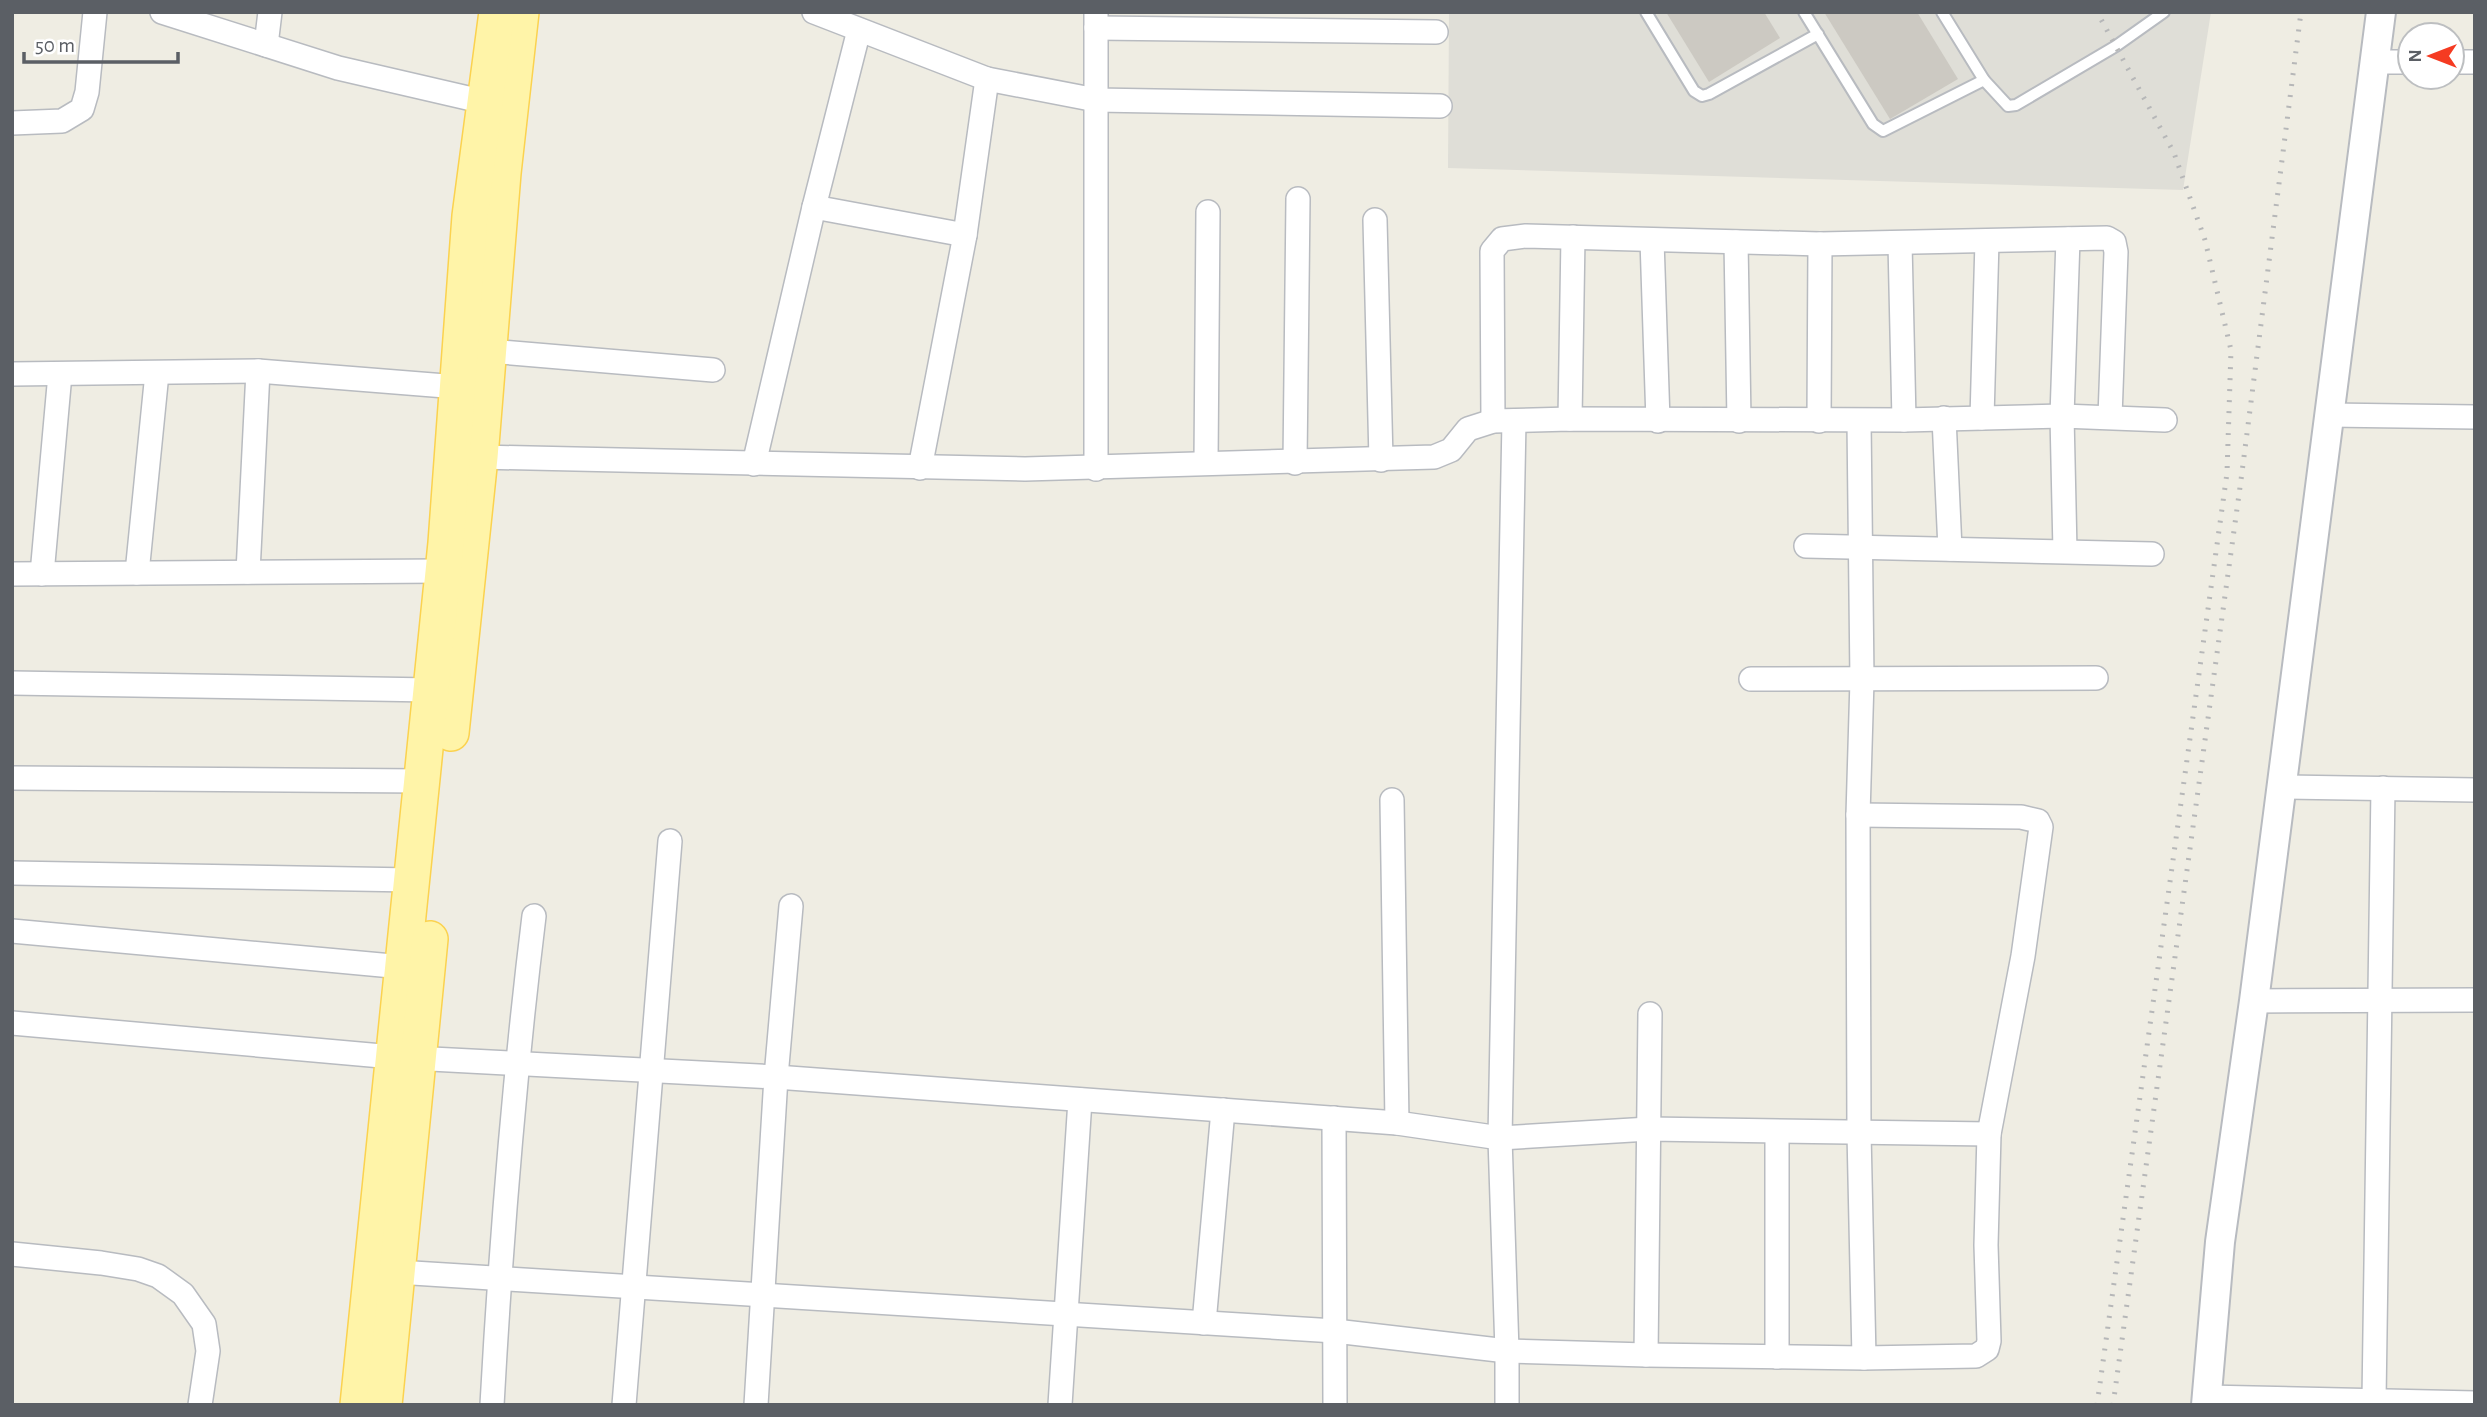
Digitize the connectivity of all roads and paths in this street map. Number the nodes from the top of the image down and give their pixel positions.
1 (95, 12) edge
2 (162, 12) edge
3 (270, 12) edge
4 (496, 12) edge
5 (521, 12) edge
6 (814, 12) edge
7 (1646, 12) edge
8 (1804, 12) edge
9 (1942, 12) edge
10 (2164, 12) edge
11 (2381, 12) edge
12 (187, 16) edge
13 (1096, 20) edge
14 (859, 30) junction
15 (1436, 32) dead end
16 (1818, 34) junction
17 (265, 45) junction
18 (2375, 62) junction
19 (2396, 62) edge
20 (987, 79) junction
21 (1984, 80) junction
22 (1096, 100) junction
23 (485, 102) junction
24 (1440, 106) dead end
25 (12, 123) edge
26 (1298, 199) dead end
27 (814, 207) junction
28 (1208, 212) dead end
29 (1375, 220) dead end
30 (965, 235) junction
31 (1573, 237) junction
32 (2068, 239) junction
33 (1652, 240) junction
34 (1987, 241) junction
35 (1736, 242) junction
36 (1900, 243) junction
37 (1820, 244) junction
38 (489, 351) junction
39 (713, 369) dead end
40 (258, 371) junction
41 (157, 373) junction
42 (12, 374) edge
43 (60, 374) junction
44 (458, 387) junction
45 (2329, 415) junction
46 (2062, 416) junction
47 (2109, 417) junction
48 (2475, 417) edge
49 (1944, 418) junction
50 (1982, 418) junction
51 (1570, 419) junction
52 (1904, 420) junction
53 (2165, 420) dead end
54 (1504, 421) junction
55 (1658, 421) junction
56 (1739, 421) junction
57 (1819, 421) junction
58 (1860, 421) junction
59 (480, 457) junction
60 (1381, 460) junction
61 (1206, 463) junction
62 (1295, 463) junction
63 (754, 464) junction
64 (920, 468) junction
65 (1096, 469) junction
66 (1806, 546) dead end
67 (1859, 547) junction
68 (1950, 549) junction
69 (2065, 551) junction
70 (2152, 554) dead end
71 (443, 570) junction
72 (248, 572) junction
73 (137, 573) junction
74 (12, 574) edge
75 (42, 574) junction
76 (2096, 678) dead end
77 (1751, 679) dead end
78 (1862, 680) junction
79 (12, 683) edge
80 (431, 690) junction
81 (12, 778) edge
82 (422, 781) junction
83 (2281, 788) junction
84 (2383, 788) junction
85 (2475, 790) edge
86 (1392, 800) dead end
87 (1858, 815) junction
88 (670, 841) dead end
89 (12, 873) edge
90 (412, 880) junction
91 (791, 906) dead end
92 (534, 916) dead end
93 (12, 931) edge
94 (403, 967) junction
95 (2380, 1000) junction
96 (2475, 1000) edge
97 (2254, 1001) junction
98 (1650, 1014) dead end
99 (12, 1023) edge
100 (406, 1058) junction
101 (516, 1062) junction
102 (651, 1069) junction
103 (776, 1077) junction
104 (1080, 1100) junction
105 (1223, 1111) junction
106 (1334, 1118) junction
107 (1397, 1123) junction
108 (1649, 1129) junction
109 (1777, 1132) junction
110 (1859, 1133) junction
111 (1989, 1134) junction
112 (1500, 1138) junction
113 (12, 1254) edge
114 (397, 1272) junction
115 (499, 1279) junction
116 (634, 1288) junction
117 (763, 1295) junction
118 (1066, 1315) junction
119 (1204, 1323) junction
120 (1335, 1331) junction
121 (1507, 1351) junction
122 (1646, 1355) junction
123 (1777, 1357) junction
124 (1864, 1358) junction
125 (2374, 1400) junction
126 (2206, 1401) edge
127 (2475, 1403) edge
128 (200, 1405) edge
129 (358, 1405) edge
130 (384, 1405) edge
131 (492, 1405) edge
132 (624, 1405) edge
133 (756, 1405) edge
134 (1060, 1405) edge
135 (1335, 1405) edge
136 (1507, 1405) edge

1 - 25 street
2 - 12 street
3 - 17 street
4 - 23 main road
5 - 38 main road
6 - 14 street
7 - 16 lane
8 - 16 lane
9 - 21 lane
10 - 21 lane
11 - 18 street
12 - 17 street
13 - 15 street
13 - 22 street
14 - 20 street
14 - 27 street
16 - 21 lane
17 - 23 street
18 - 19 street
18 - 45 street
20 - 22 street
20 - 30 street
22 - 24 street
22 - 65 street
23 - 44 main road
26 - 62 street
27 - 30 street
27 - 63 street
28 - 61 street
29 - 60 street
30 - 64 street
31 - 33 street
31 - 51 street
31 - 54 street
32 - 34 street
32 - 46 street
32 - 47 street
33 - 35 street
33 - 55 street
34 - 36 street
34 - 50 street
35 - 37 street
35 - 56 street
36 - 37 street
36 - 52 street
37 - 57 street
38 - 39 street
38 - 59 main road
40 - 41 street
40 - 44 street
40 - 72 street
41 - 43 street
41 - 73 street
42 - 43 street
43 - 75 street
44 - 71 main road
45 - 48 street
45 - 83 street
46 - 47 street
46 - 50 street
46 - 69 street
47 - 53 street
49 - 50 street
49 - 52 street
49 - 68 street
51 - 54 street
51 - 55 street
52 - 58 street
54 - 60 street
54 - 112 street
55 - 56 street
56 - 57 street
57 - 58 street
58 - 67 street
59 - 63 street
59 - 100 main road
60 - 62 street
61 - 62 street
61 - 65 street
63 - 64 street
64 - 65 street
66 - 67 street
67 - 68 street
67 - 78 street
68 - 69 street
69 - 70 street
71 - 72 street
71 - 80 main road
72 - 73 street
73 - 75 street
74 - 75 street
76 - 78 street
77 - 78 street
78 - 87 street
79 - 80 street
80 - 82 main road
81 - 82 street
82 - 90 main road
83 - 84 street
83 - 97 street
84 - 85 street
84 - 95 street
86 - 107 street
87 - 110 street
87 - 111 street
88 - 102 street
89 - 90 street
90 - 94 main road
91 - 103 street
92 - 101 street
93 - 94 street
94 - 100 main road
95 - 96 street
95 - 97 street
95 - 125 street
97 - 126 street
98 - 108 street
99 - 100 street
100 - 101 street
100 - 114 main road
100 - 129 main road
101 - 102 street
101 - 115 street
102 - 103 street
102 - 116 street
103 - 104 street
103 - 117 street
104 - 105 street
104 - 118 street
105 - 106 street
105 - 119 street
106 - 107 street
106 - 120 street
107 - 112 street
108 - 109 street
108 - 112 street
108 - 122 street
109 - 110 street
109 - 123 street
110 - 111 street
110 - 124 street
111 - 124 street
112 - 121 street
113 - 128 street
114 - 115 street
114 - 130 main road
115 - 116 street
115 - 131 street
116 - 117 street
116 - 132 street
117 - 118 street
117 - 133 street
118 - 119 street
118 - 134 street
119 - 120 street
120 - 121 street
120 - 135 street
121 - 122 street
121 - 136 street
122 - 123 street
123 - 124 street
125 - 126 street
125 - 127 street

